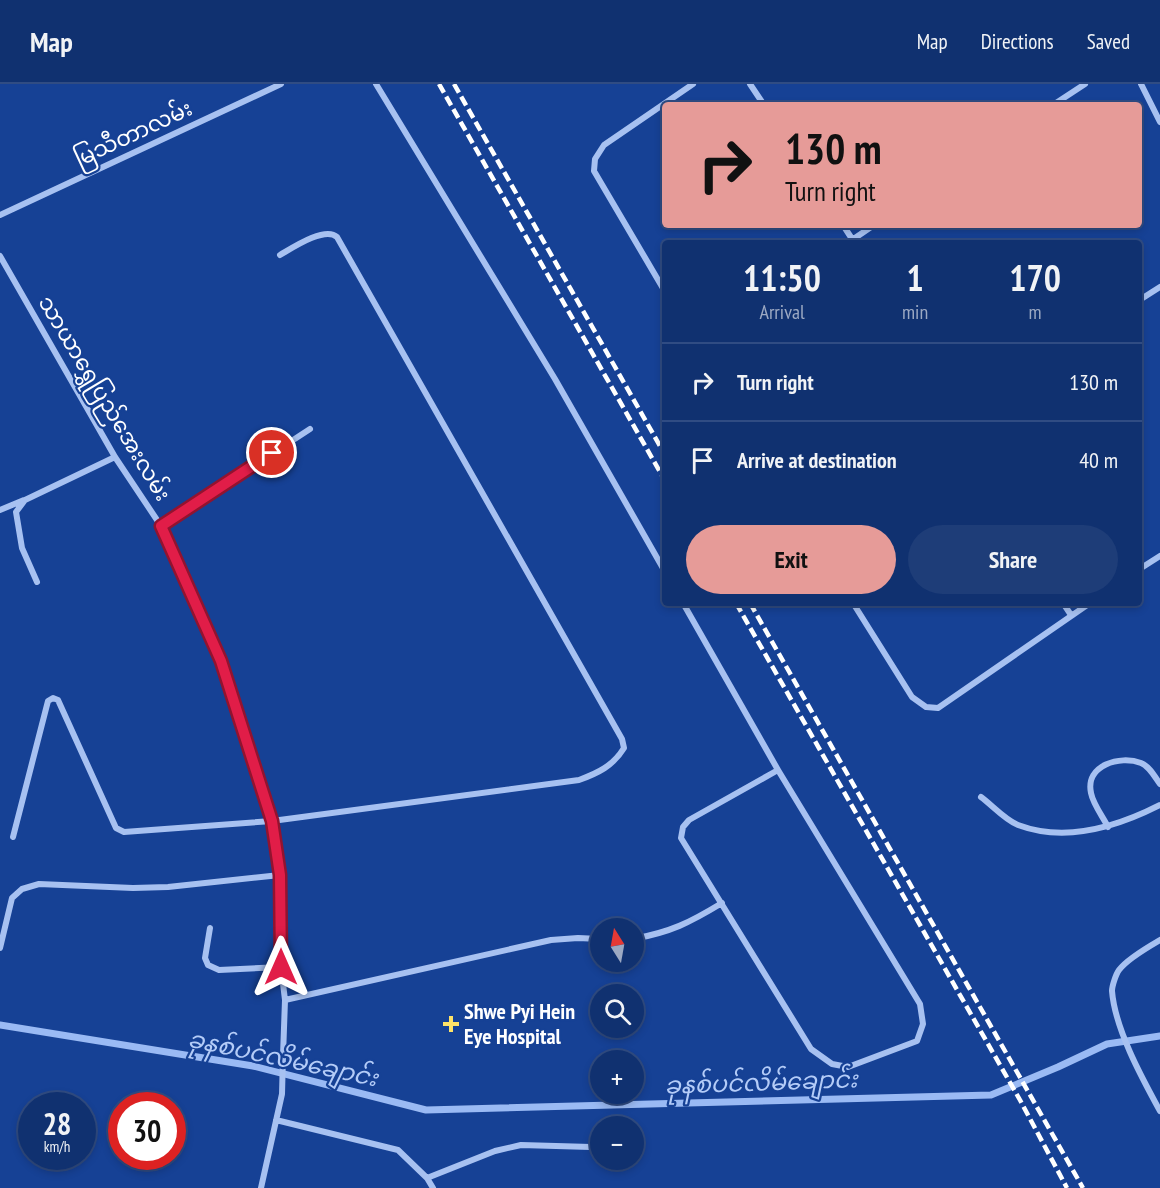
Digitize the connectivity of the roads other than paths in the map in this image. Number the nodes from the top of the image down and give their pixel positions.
1 (281, 84) edge
2 (376, 84) edge
3 (693, 84) edge
4 (750, 84) edge
5 (1085, 84) edge
6 (1141, 84) edge
7 (667, 102) edge
8 (762, 102) edge
9 (1058, 102) edge
10 (662, 105) edge
11 (1160, 122) edge
12 (0, 215) edge
13 (870, 228) edge
14 (854, 240) edge
15 (280, 255) dead end
16 (0, 256) edge
17 (662, 287) edge
18 (1160, 287) edge
19 (1142, 298) edge
20 (310, 429) dead end
21 (115, 457) junction
22 (25, 500) junction
23 (0, 510) edge
24 (161, 526) junction
25 (1160, 556) edge
26 (662, 566) edge
27 (1142, 567) edge
28 (37, 582) dead end
29 (685, 606) edge
30 (856, 606) edge
31 (1065, 606) edge
32 (1084, 606) edge
33 (1071, 615) junction
34 (778, 770) junction
35 (1160, 784) edge
36 (981, 797) dead end
37 (1160, 805) edge
38 (272, 821) junction
39 (1108, 827) junction
40 (14, 837) dead end
41 (280, 875) junction
42 (722, 903) junction
43 (210, 928) dead end
44 (644, 937) edge
45 (590, 939) edge
46 (1160, 940) edge
47 (0, 948) edge
48 (281, 967) junction
49 (285, 1000) junction
50 (1160, 1111) edge
51 (276, 1120) junction
52 (590, 1147) edge
53 (427, 1178) junction
54 (261, 1188) edge
55 (432, 1188) edge

1 - 12 street, မြသီတာလမ်း
2 - 26 street
3 - 7 street
4 - 8 street
5 - 9 street
6 - 11 street
10 - 17 street
13 - 14 street
15 - 38 street
16 - 21 street, သာယာရွှေပြည်အေးလမ်း
18 - 19 street
20 - 24 street
21 - 22 street
21 - 24 street, သာယာရွှေပြည်အေးလမ်း
22 - 23 street
22 - 28 street
24 - 38 street, သာယာရွှေပြည်အေးလမ်း
25 - 27 street
29 - 34 street
30 - 33 street
31 - 33 street
32 - 33 street
34 - 42 street
34 - 42 street
35 - 39 street
36 - 39 street
37 - 39 street
38 - 40 street
38 - 41 street, သာယာရွှေပြည်အေးလမ်း
41 - 47 street
41 - 48 street, သာယာရွှေပြည်အေးလမ်း
42 - 44 street
43 - 48 street
45 - 49 street
46 - 50 street
48 - 49 street, သာယာရွှေပြည်အေးလမ်း
49 - 51 street, သာယာရွှေပြည်အေးလမ်း
51 - 53 street
51 - 54 street, သာယာရွှေပြည်အေးလမ်း
52 - 53 street
53 - 55 street

